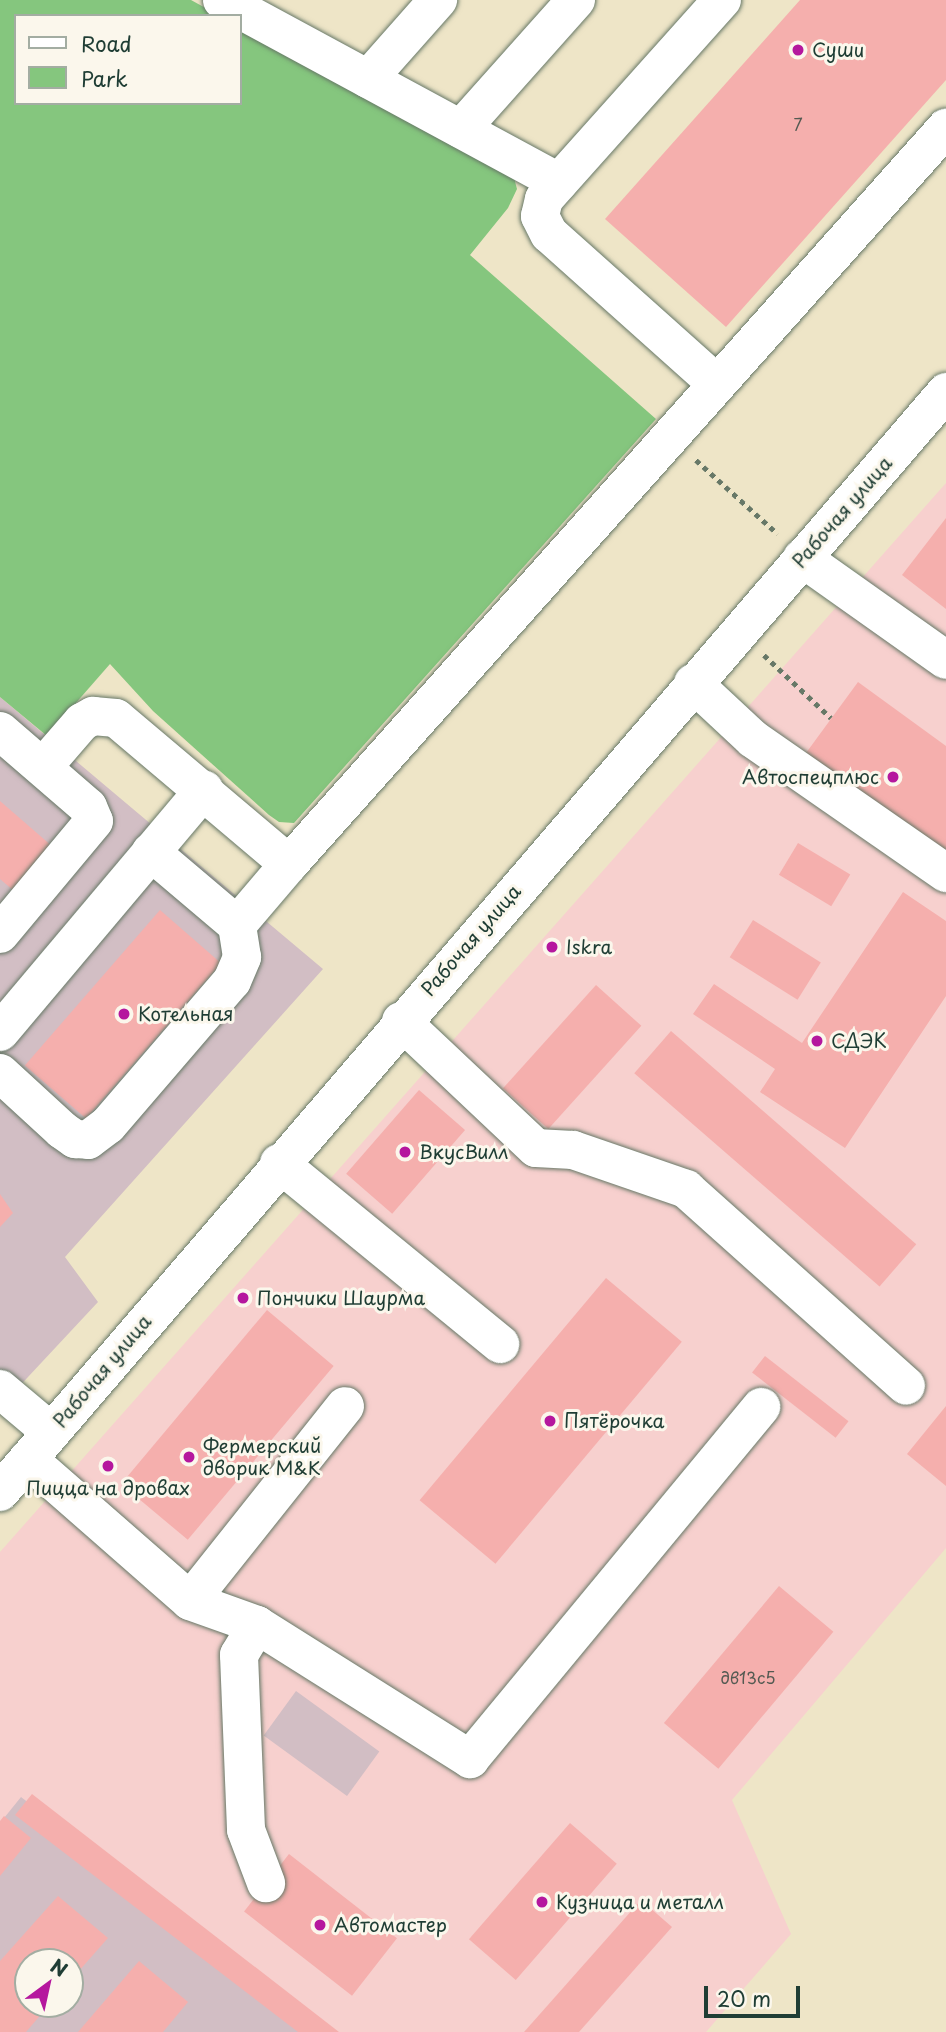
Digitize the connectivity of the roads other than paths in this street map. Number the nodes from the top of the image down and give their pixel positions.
1 (222, 0) edge
2 (438, 0) edge
3 (576, 0) edge
4 (722, 0) edge
5 (368, 79) junction
6 (946, 128) edge
7 (461, 130) junction
8 (559, 182) junction
9 (717, 384) junction
10 (946, 393) edge
11 (793, 549) junction
12 (946, 660) edge
13 (693, 684) junction
14 (0, 731) edge
15 (43, 767) junction
16 (204, 790) junction
17 (151, 852) junction
18 (289, 864) junction
19 (946, 873) edge
20 (237, 925) junction
21 (0, 934) edge
22 (401, 1021) junction
23 (0, 1032) edge
24 (0, 1073) edge
25 (279, 1163) junction
26 (500, 1344) dead end
27 (905, 1386) dead end
28 (0, 1389) edge
29 (345, 1406) dead end
30 (761, 1407) dead end
31 (39, 1445) junction
32 (0, 1492) edge
33 (190, 1601) junction
34 (257, 1625) junction
35 (266, 1883) dead end

1 - 5 street
2 - 5 street
3 - 7 street
4 - 8 street
5 - 7 street
6 - 9 street
7 - 8 street
8 - 9 street
9 - 18 street
10 - 11 street, Рабочая улица
11 - 12 street
11 - 13 street, Рабочая улица
13 - 19 street
13 - 22 street, Рабочая улица
14 - 15 street
15 - 16 street
15 - 21 street
16 - 17 street
16 - 18 street
17 - 20 street
17 - 23 street
18 - 20 street
20 - 24 street
22 - 25 street, Рабочая улица
22 - 27 street
25 - 26 street
25 - 31 street, Рабочая улица
28 - 31 street
29 - 33 street
30 - 34 street
31 - 32 street, Рабочая улица
31 - 33 street
33 - 34 street
34 - 35 street

